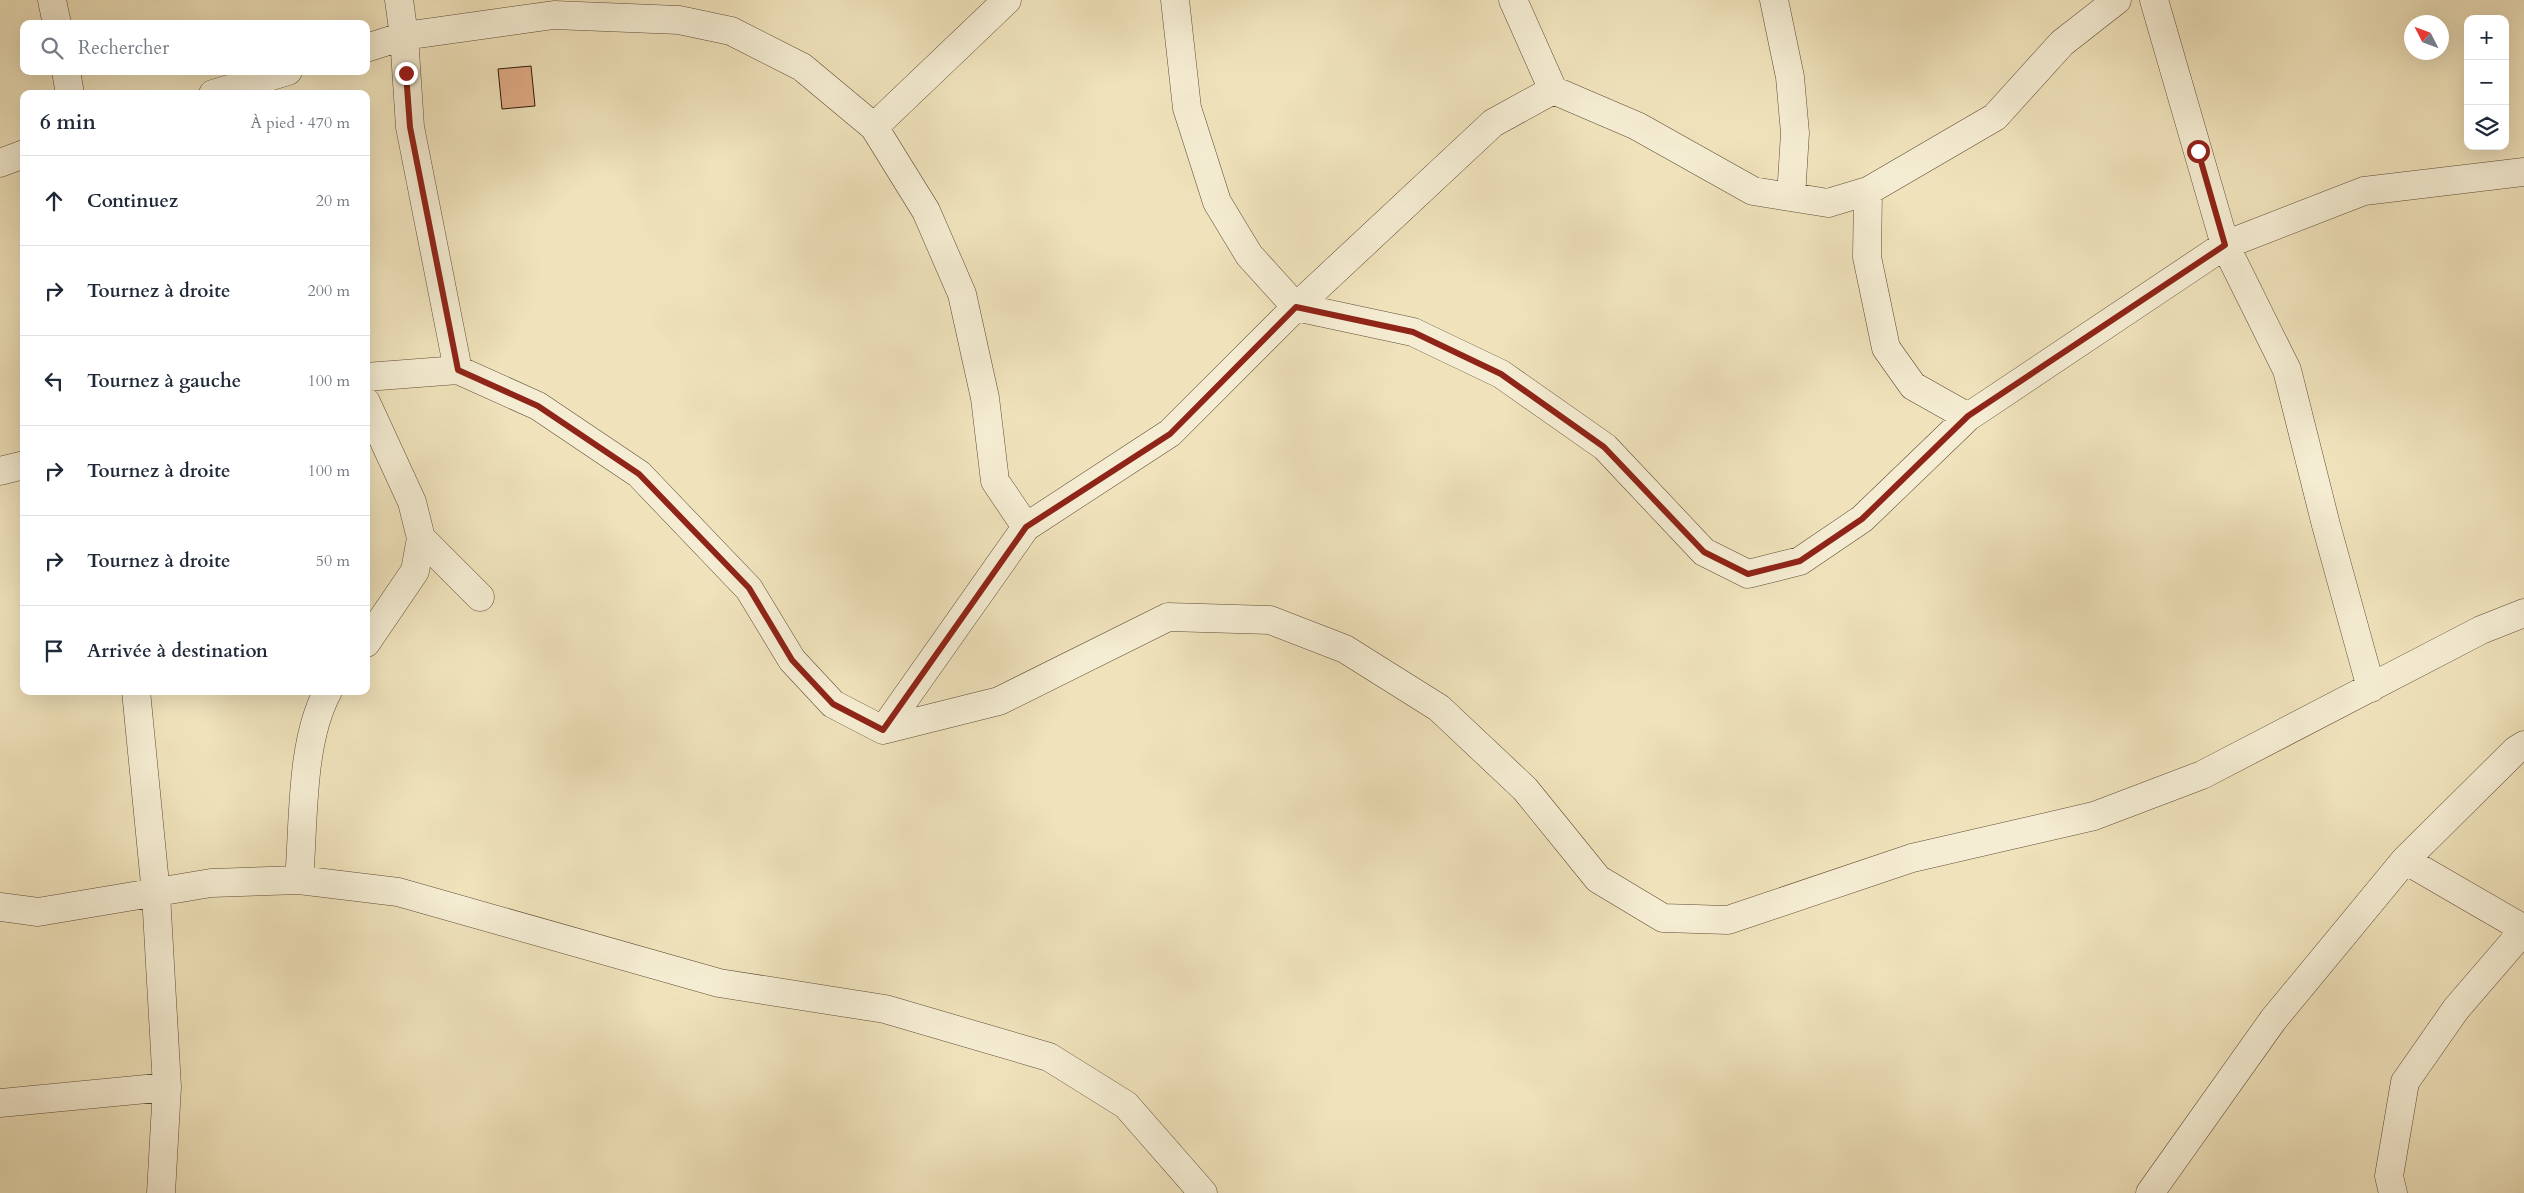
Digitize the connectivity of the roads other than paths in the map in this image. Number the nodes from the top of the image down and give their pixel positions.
1 (52, 0) edge
2 (399, 0) edge
3 (1007, 0) edge
4 (1175, 0) edge
5 (1513, 0) edge
6 (1774, 0) edge
7 (2117, 0) edge
8 (2154, 0) edge
9 (679, 10) edge
10 (55, 20) edge
11 (404, 36) junction
12 (370, 47) edge
13 (67, 75) edge
14 (275, 75) edge
15 (69, 90) edge
16 (226, 90) edge
17 (1553, 90) junction
18 (874, 127) junction
19 (20, 156) edge
20 (0, 163) edge
21 (2524, 172) edge
22 (1868, 190) junction
23 (1791, 198) junction
24 (2225, 245) junction
25 (1296, 307) junction
26 (458, 370) junction
27 (370, 377) edge
28 (370, 411) edge
29 (1968, 416) junction
30 (20, 465) edge
31 (0, 471) edge
32 (1026, 527) junction
33 (421, 538) junction
34 (480, 597) dead end
35 (2524, 613) edge
36 (370, 637) edge
37 (2371, 688) junction
38 (136, 695) edge
39 (326, 695) edge
40 (883, 730) junction
41 (2524, 745) edge
42 (2405, 860) junction
43 (300, 880) junction
44 (156, 894) junction
45 (0, 907) edge
46 (2524, 930) edge
47 (167, 1087) junction
48 (0, 1103) edge
49 (161, 1193) edge
50 (1203, 1193) edge
51 (2150, 1193) edge
52 (2393, 1193) edge

1 - 10 street
2 - 11 street
3 - 18 street
4 - 25 street
5 - 17 street
6 - 23 street
7 - 22 street
8 - 24 street
9 - 11 street
9 - 18 street
11 - 12 street
11 - 26 street
13 - 15 street
14 - 16 street
17 - 23 street
17 - 25 street
18 - 32 street
19 - 20 street
21 - 24 street
22 - 23 street
22 - 29 street
24 - 29 street
24 - 37 street
25 - 29 street
25 - 32 street
26 - 27 street
26 - 40 street
28 - 33 street
30 - 31 street
32 - 40 street
33 - 34 street
33 - 36 street
35 - 37 street
37 - 40 street
38 - 44 street
39 - 43 street
41 - 42 street
42 - 46 street
42 - 51 street
43 - 44 street
43 - 50 street
44 - 45 street
44 - 47 street
46 - 52 street
47 - 48 street
47 - 49 street

